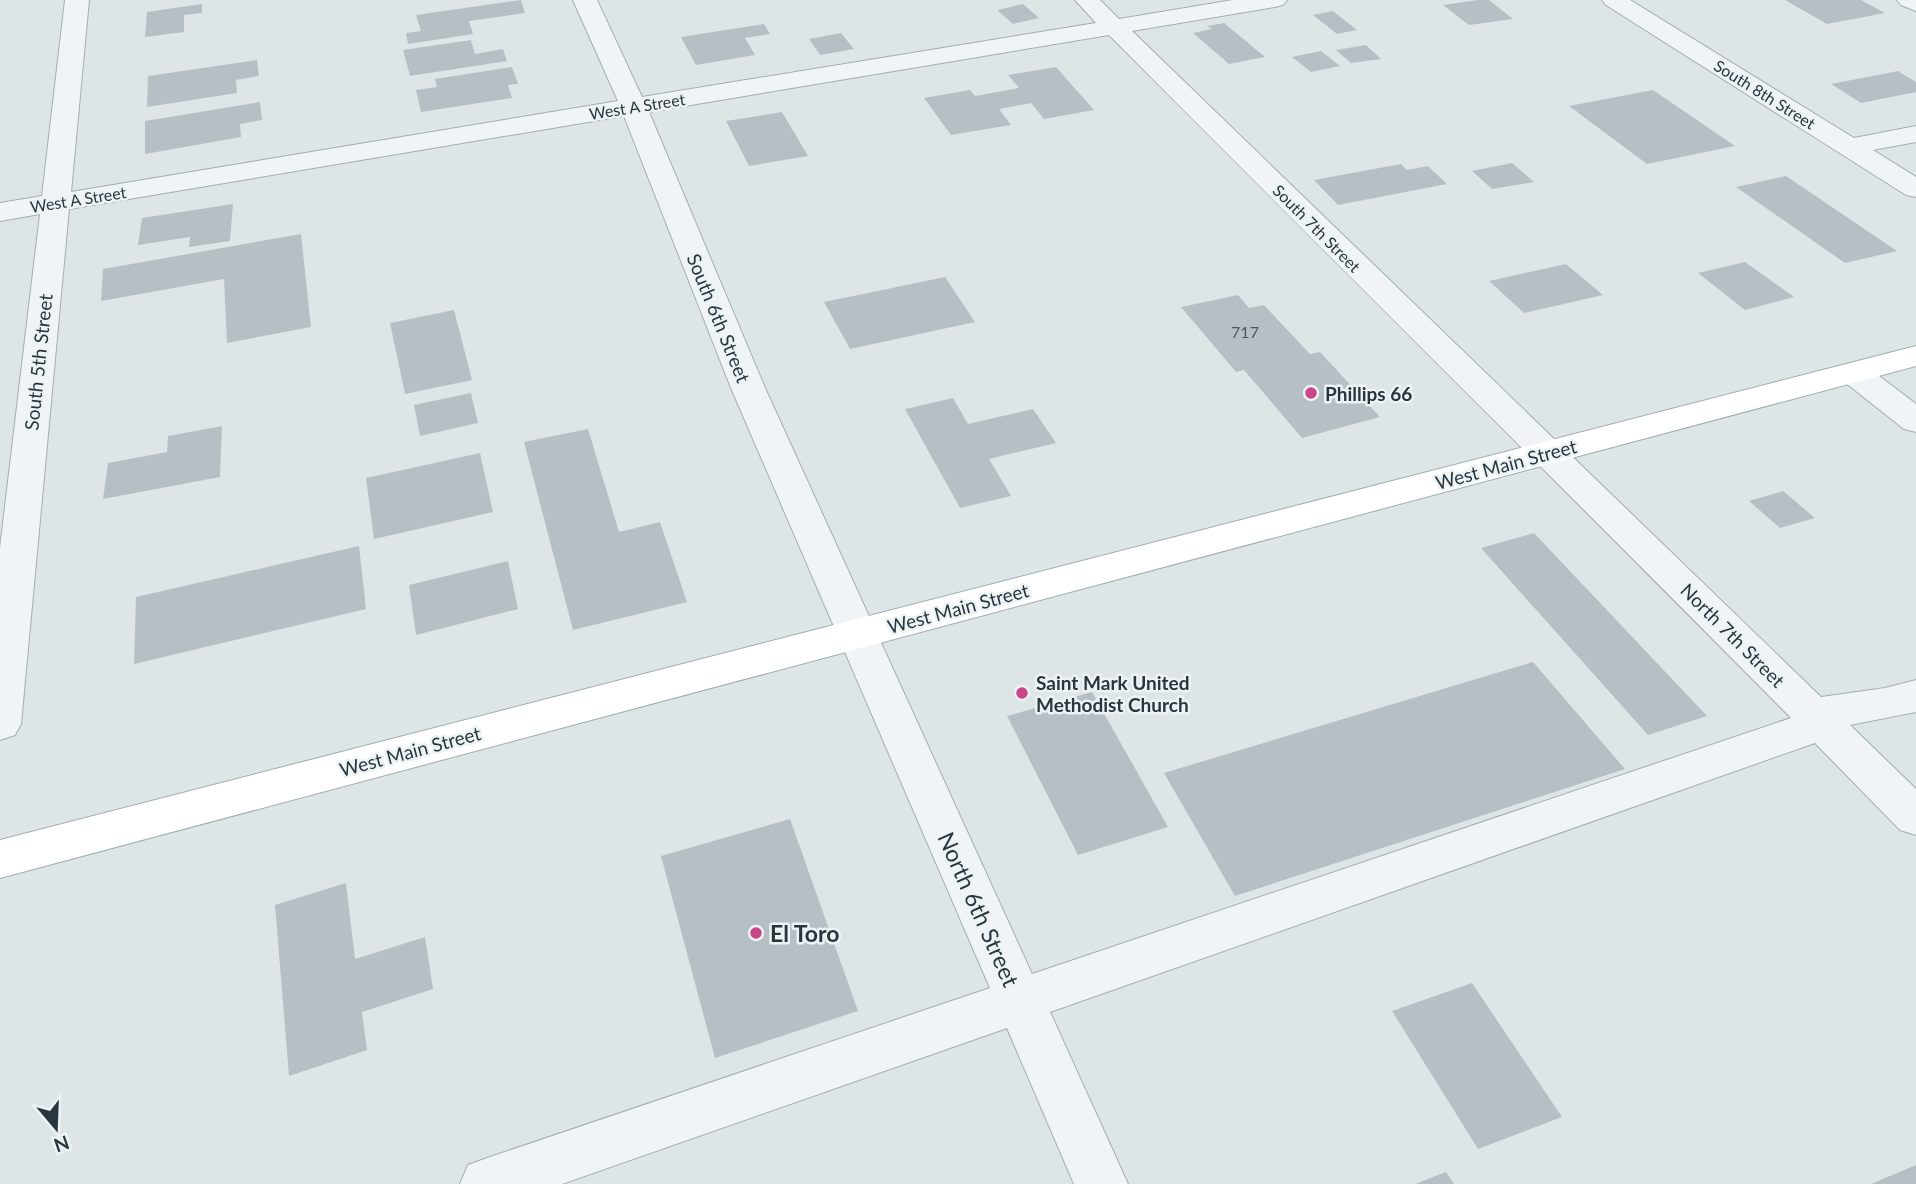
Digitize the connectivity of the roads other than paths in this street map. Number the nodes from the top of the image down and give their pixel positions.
1 (77, 0) edge
2 (585, 0) edge
3 (1087, 0) edge
4 (1275, 0) edge
5 (1614, 0) edge
6 (1909, 0) edge
7 (1916, 4) edge
8 (1114, 27) junction
9 (633, 107) junction
10 (1916, 134) edge
11 (1850, 148) junction
12 (1916, 188) edge
13 (55, 202) junction
14 (0, 212) edge
15 (1916, 356) edge
16 (1854, 373) junction
17 (1916, 421) edge
18 (1550, 453) junction
19 (11, 514) edge
20 (857, 634) junction
21 (1916, 696) edge
22 (1, 715) edge
23 (1817, 719) junction
24 (1916, 817) edge
25 (0, 859) edge
26 (1020, 1001) junction
27 (488, 1184) edge
28 (1101, 1184) edge

1 - 13 street, South 5th Street
2 - 9 street, South 6th Street
3 - 8 street, South 7th Street
4 - 8 street, West A Street
5 - 11 street, South 8th Street
6 - 7 street
8 - 9 street, West A Street
8 - 18 street, South 7th Street
9 - 13 street, West A Street
9 - 20 street, South 6th Street
10 - 11 street
11 - 12 street, South 8th Street
13 - 14 street, West A Street
13 - 19 street, South 5th Street
15 - 16 main road, West Main Street
16 - 17 street
16 - 18 main road, West Main Street
18 - 20 main road, West Main Street
18 - 23 street, North 7th Street
19 - 22 street, South 5th Street
20 - 25 main road, West Main Street
20 - 26 street, North 6th Street
21 - 23 street
23 - 24 street, North 7th Street
23 - 26 street
26 - 27 street
26 - 28 street, North 6th Street

